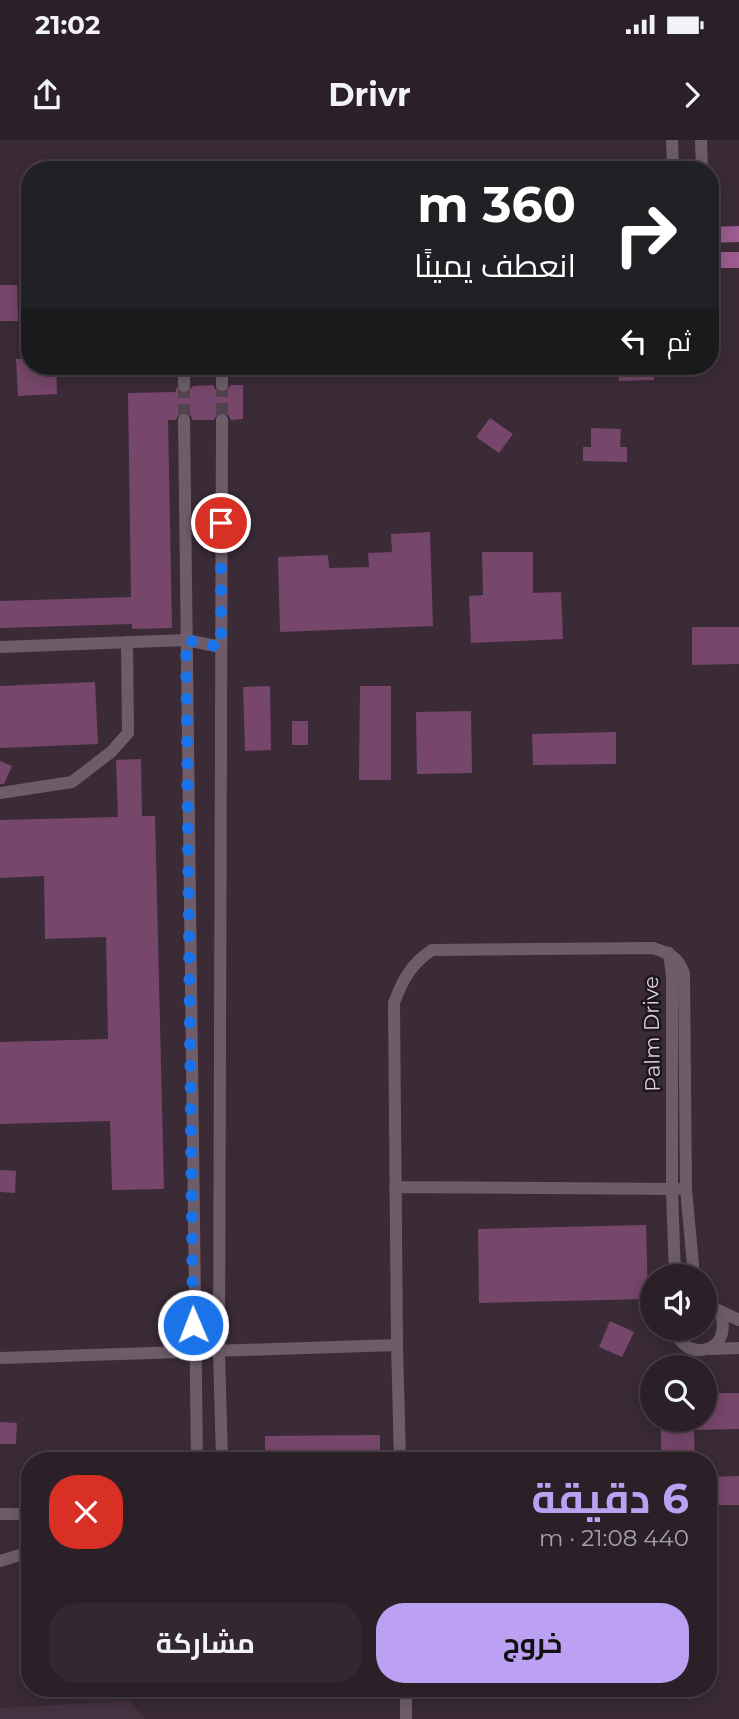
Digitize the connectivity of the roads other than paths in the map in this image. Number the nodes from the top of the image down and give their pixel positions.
1 (672, 140) edge
2 (701, 140) edge
3 (673, 161) edge
4 (702, 161) edge
5 (719, 234) edge
6 (739, 234) edge
7 (719, 260) edge
8 (739, 260) edge
9 (184, 375) edge
10 (222, 375) edge
11 (222, 385) tunnel mouth
12 (184, 386) tunnel mouth
13 (184, 420) tunnel mouth
14 (222, 420) tunnel mouth
15 (186, 640) junction
16 (127, 642) junction
17 (0, 647) edge
18 (221, 647) junction
19 (0, 793) edge
20 (669, 953) junction
21 (395, 1188) junction
22 (672, 1189) junction
23 (686, 1189) junction
24 (675, 1264) edge
25 (693, 1264) edge
26 (717, 1307) edge
27 (717, 1313) edge
28 (739, 1320) edge
29 (682, 1341) edge
30 (397, 1345) junction
31 (739, 1348) edge
32 (710, 1349) junction
33 (219, 1351) junction
34 (194, 1352) junction
35 (0, 1358) edge
36 (197, 1452) edge
37 (222, 1452) edge
38 (400, 1452) edge
39 (0, 1514) edge
40 (21, 1514) edge
41 (21, 1555) edge
42 (0, 1561) edge
43 (406, 1697) edge
44 (406, 1719) edge

1 - 3 street
2 - 4 street
5 - 6 main road
7 - 8 main road
9 - 12 street
10 - 11 street
13 - 15 street
14 - 18 street
15 - 16 street
15 - 18 street
15 - 34 street
16 - 17 street
16 - 19 street
18 - 33 street
20 - 21 street
20 - 22 street, Palm Drive
20 - 23 street, Palm Drive
21 - 22 street
21 - 30 street
22 - 23 street
22 - 24 street, Palm Drive
23 - 25 street, Palm Drive
26 - 28 street
27 - 32 street
29 - 32 street
30 - 33 street
30 - 38 street
31 - 32 street
33 - 34 street
33 - 37 street
34 - 35 street
34 - 36 street
39 - 40 street
41 - 42 street
43 - 44 street

